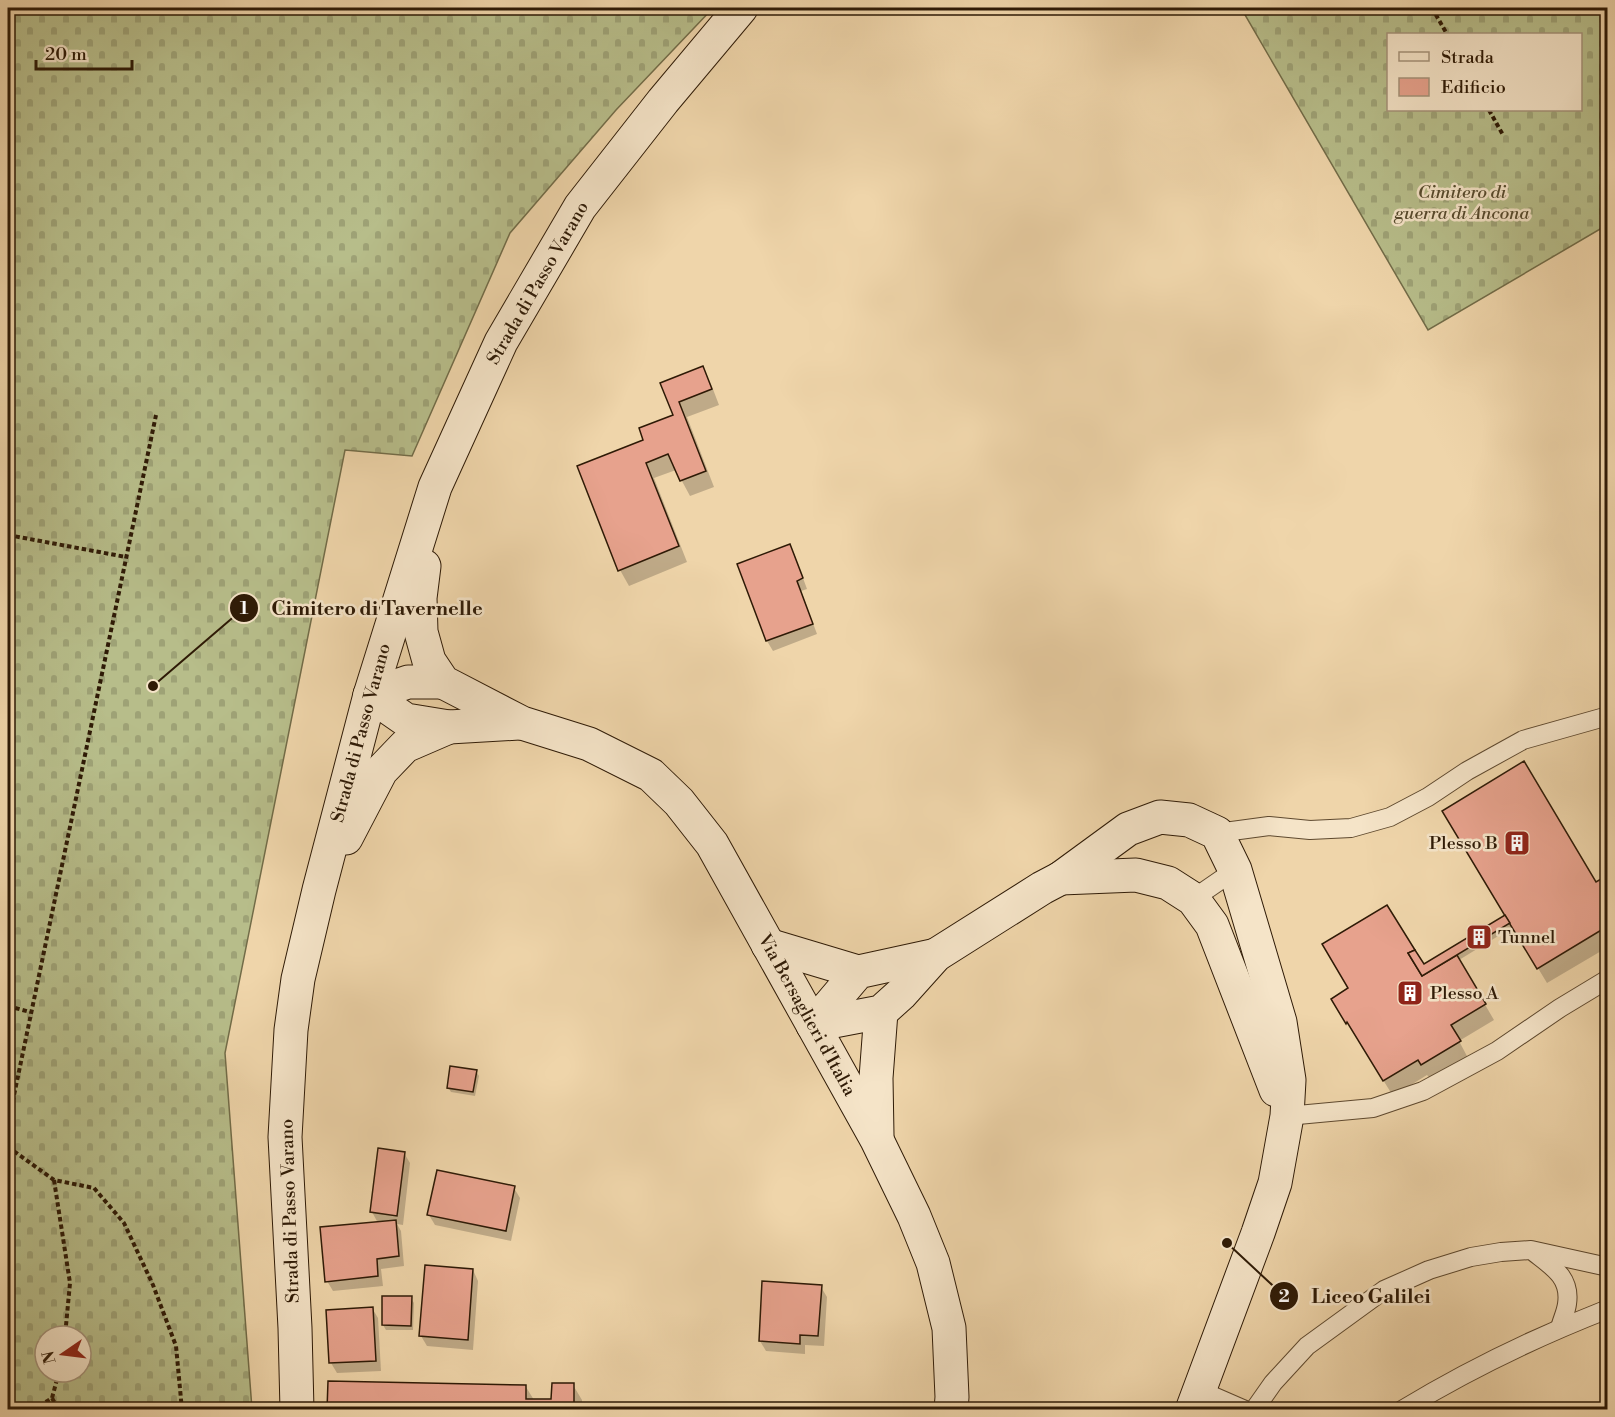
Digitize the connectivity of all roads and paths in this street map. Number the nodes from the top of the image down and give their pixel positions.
1 (741, 8) edge
2 (1432, 8) edge
3 (1446, 33) edge
4 (1490, 111) edge
5 (1503, 135) dead end
6 (156, 415) dead end
7 (435, 487) junction
8 (8, 535) edge
9 (126, 557) junction
10 (443, 682) junction
11 (370, 695) junction
12 (1608, 716) edge
13 (522, 723) junction
14 (449, 726) junction
15 (1217, 833) junction
16 (1235, 870) junction
17 (1061, 878) junction
18 (319, 890) junction
19 (1193, 899) junction
20 (768, 945) junction
21 (936, 955) junction
22 (858, 972) junction
23 (1608, 979) edge
24 (8, 1006) edge
25 (30, 1012) junction
26 (881, 1012) junction
27 (813, 1025) junction
28 (1287, 1116) junction
29 (8, 1124) edge
30 (877, 1140) junction
31 (8, 1147) edge
32 (54, 1180) junction
33 (1531, 1250) junction
34 (1608, 1267) edge
35 (1608, 1309) edge
36 (67, 1324) edge
37 (1560, 1328) junction
38 (56, 1384) edge
39 (52, 1398) junction
40 (1195, 1400) edge
41 (33, 1410) edge
42 (59, 1410) edge
43 (182, 1410) edge
44 (297, 1410) edge
45 (951, 1410) edge
46 (1245, 1410) edge
47 (1254, 1410) edge
48 (1402, 1410) edge

1 - 7 street, Strada di Passo Varano
2 - 3 path
4 - 5 path
6 - 9 path
7 - 10 street
7 - 11 street, Strada di Passo Varano
8 - 9 path
9 - 25 path
10 - 11 street, Via Bersaglieri d'Italia
10 - 13 street, Via Bersaglieri d'Italia
11 - 14 street, Via Bersaglieri d'Italia
11 - 18 street, Strada di Passo Varano
12 - 15 lane
13 - 14 street, Via Bersaglieri d'Italia
13 - 20 street, Via Bersaglieri d'Italia
14 - 18 street, Via Bersaglieri d'Italia
15 - 16 street
15 - 17 street
16 - 19 lane
16 - 28 street
17 - 19 street
17 - 21 street
18 - 44 street, Strada di Passo Varano
19 - 28 street
20 - 22 street
20 - 27 street, Via Bersaglieri d'Italia
21 - 22 street
21 - 26 street
22 - 27 street
23 - 28 lane
24 - 25 path
25 - 29 path
26 - 27 street
26 - 30 street
27 - 30 street, Via Bersaglieri d'Italia
28 - 40 street
30 - 45 street, Via Bersaglieri d'Italia
31 - 32 path
32 - 36 path
32 - 43 path
33 - 34 lane
33 - 37 lane
33 - 47 lane
35 - 37 lane
37 - 48 lane
38 - 39 path
39 - 41 path
39 - 42 path
40 - 46 lane

